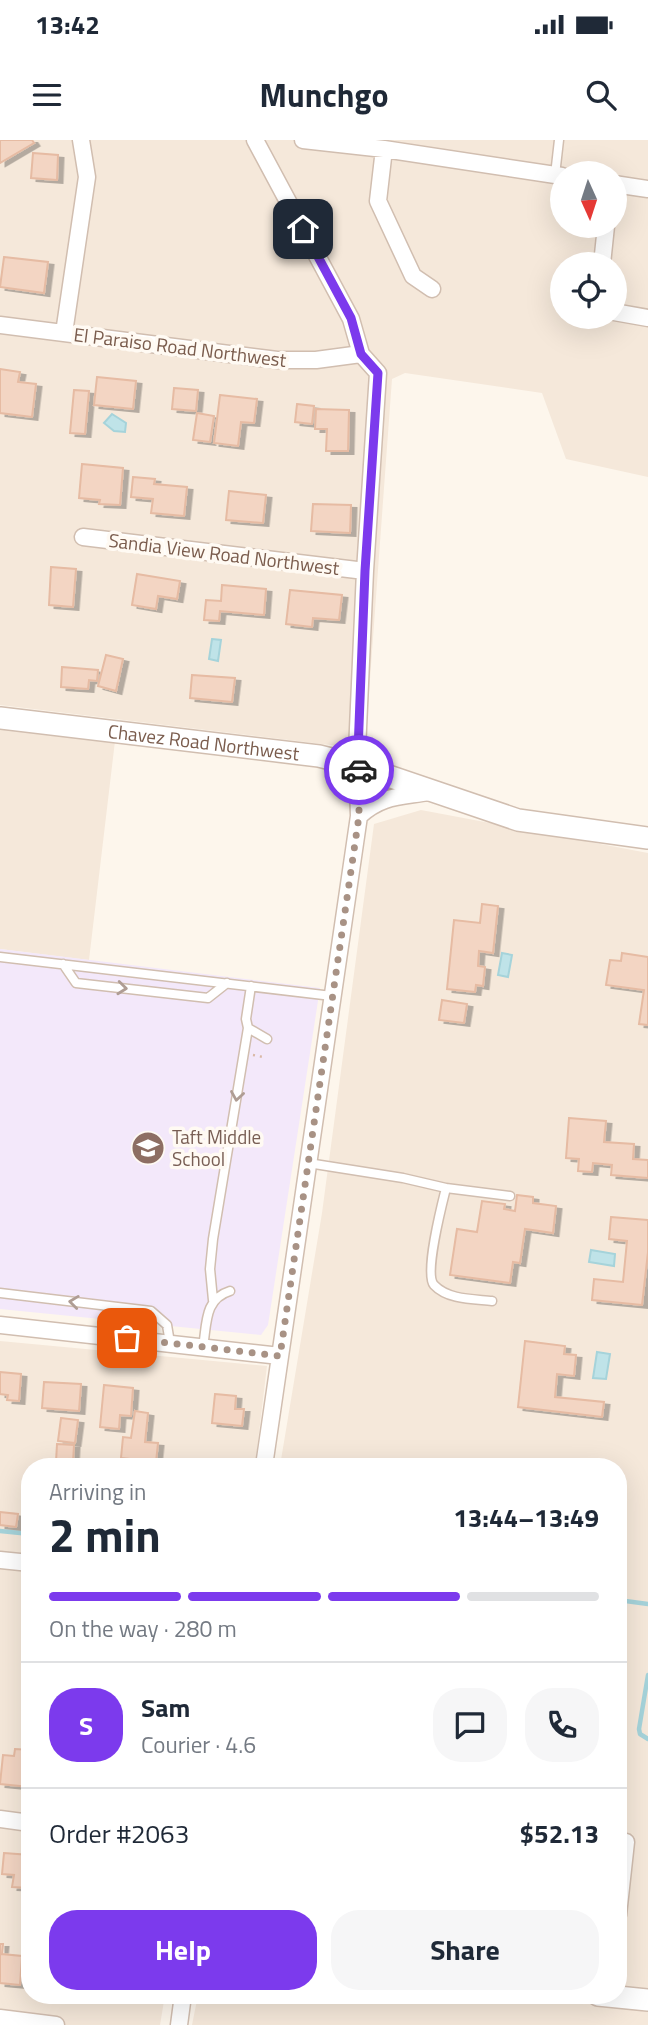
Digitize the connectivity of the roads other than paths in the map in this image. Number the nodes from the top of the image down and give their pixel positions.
1 (81, 140) edge
2 (255, 140) edge
3 (303, 140) edge
4 (559, 140) edge
5 (384, 149) junction
6 (558, 161) edge
7 (550, 174) edge
8 (627, 186) edge
9 (648, 189) edge
10 (432, 289) dead end
11 (627, 314) edge
12 (648, 318) edge
13 (0, 325) edge
14 (64, 333) junction
15 (361, 354) junction
16 (83, 537) dead end
17 (365, 571) junction
18 (0, 718) edge
19 (359, 766) junction
20 (429, 792) junction
21 (359, 816) junction
22 (648, 838) edge
23 (0, 957) edge
24 (63, 964) junction
25 (227, 984) junction
26 (251, 986) junction
27 (332, 996) junction
28 (248, 1028) junction
29 (267, 1039) dead end
30 (308, 1163) junction
31 (446, 1188) junction
32 (510, 1196) dead end
33 (230, 1291) dead end
34 (0, 1293) edge
35 (213, 1300) junction
36 (492, 1301) dead end
37 (0, 1325) edge
38 (170, 1343) junction
39 (203, 1347) junction
40 (280, 1356) junction
41 (265, 1458) edge
42 (0, 1560) edge
43 (21, 1562) edge
44 (0, 1819) edge
45 (21, 1822) edge
46 (627, 1998) edge
47 (648, 2000) edge
48 (182, 2004) edge
49 (0, 2018) edge
50 (56, 2025) edge
51 (179, 2025) edge

1 - 14 street
2 - 15 street
3 - 5 street
4 - 6 lane
5 - 7 street
5 - 10 street
8 - 9 street
11 - 12 street
13 - 14 street, El Paraiso Road Northwest
14 - 15 street, El Paraiso Road Northwest
15 - 17 street
16 - 17 street, Sandia View Road Northwest
17 - 19 street
18 - 19 street, Chavez Road Northwest
19 - 20 street, Chavez Road Northwest
19 - 21 street
20 - 21 street
20 - 22 street, Chavez Road Northwest
21 - 27 street
23 - 24 lane
24 - 25 lane
24 -> 25 lane
25 - 26 lane
26 - 27 lane
26 - 28 lane
27 - 30 street
28 - 29 lane
28 -> 35 lane
30 - 31 lane
30 - 40 street
31 - 32 lane
31 - 36 lane
33 - 35 lane
38 -> 34 lane
35 - 39 lane
37 - 38 street
38 - 39 street
39 - 40 street
40 - 41 street
42 - 43 street
44 - 45 street
46 - 47 street
48 - 51 street
49 - 50 street

